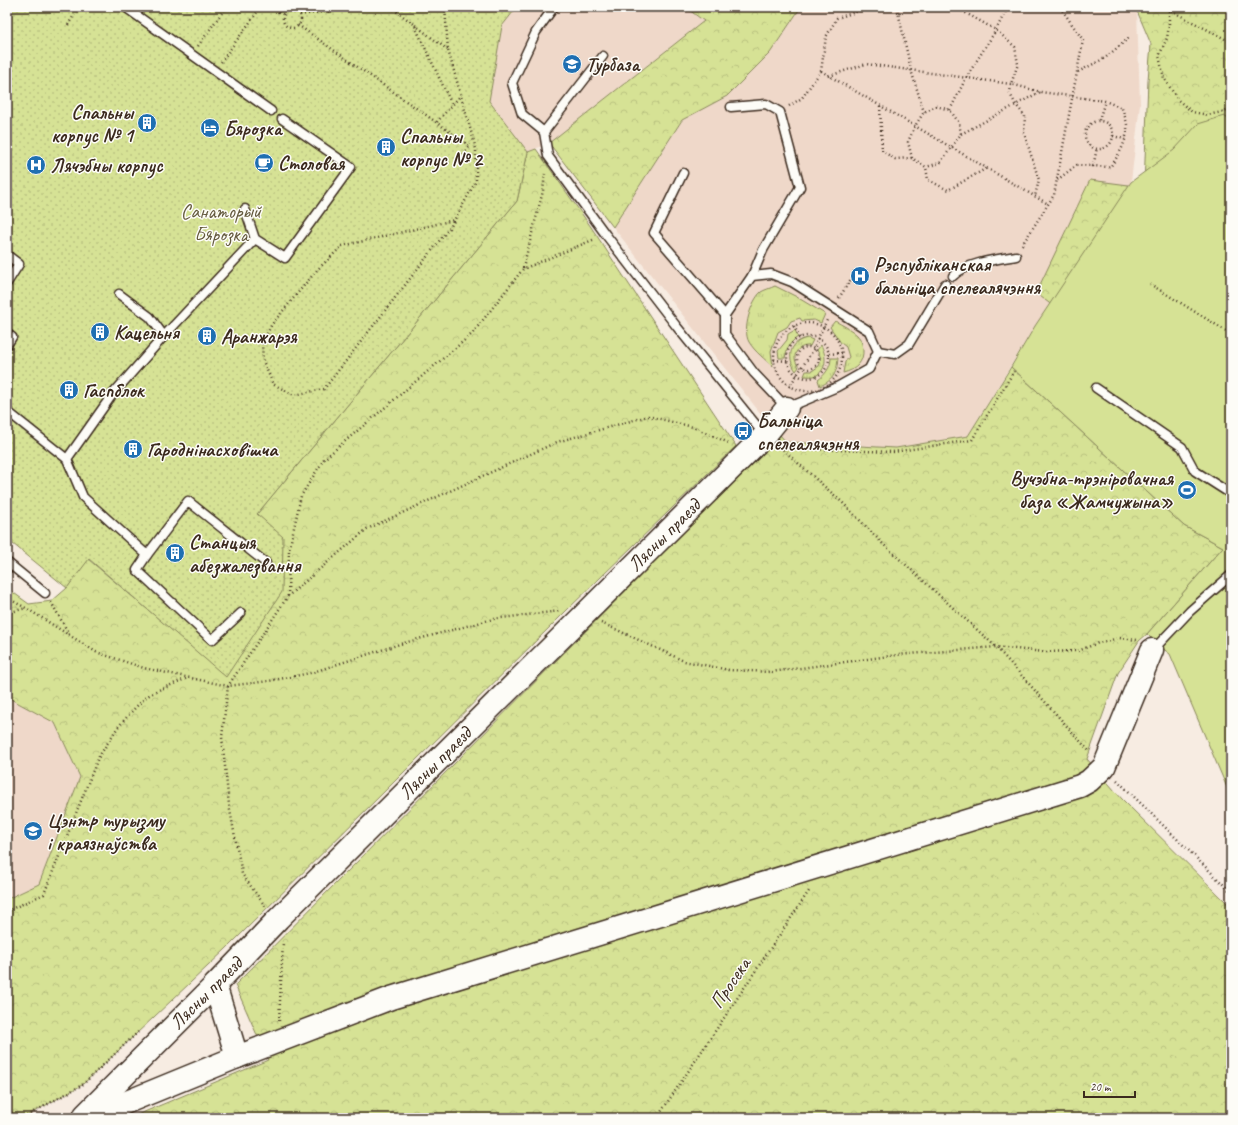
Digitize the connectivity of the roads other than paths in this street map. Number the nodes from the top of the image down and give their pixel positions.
1 (125, 7) edge
2 (554, 7) edge
3 (603, 56) dead end
4 (731, 107) dead end
5 (271, 111) dead end
6 (282, 119) dead end
7 (544, 132) junction
8 (683, 173) dead end
9 (245, 209) dead end
10 (255, 239) junction
11 (7, 255) edge
12 (1016, 256) road end
13 (752, 276) junction
14 (953, 276) dead end
15 (7, 283) edge
16 (945, 284) dead end
17 (119, 294) dead end
18 (725, 315) junction
19 (7, 333) edge
20 (164, 336) junction
21 (7, 345) edge
22 (878, 351) junction
23 (1096, 388) dead end
24 (783, 404) junction
25 (7, 411) edge
26 (773, 441) junction
27 (67, 460) junction
28 (1231, 494) edge
29 (147, 556) junction
30 (7, 562) edge
31 (266, 564) dead end
32 (1231, 575) edge
33 (45, 593) dead end
34 (241, 613) dead end
35 (1146, 646) joint
36 (215, 985) junction
37 (237, 1057) junction
38 (81, 1118) edge
39 (88, 1118) edge

1 - 5 lane
2 - 7 lane
3 - 7 lane
4 - 13 lane
6 - 10 lane
7 - 26 lane
8 - 18 lane
9 - 10 lane
10 - 20 lane
11 - 15 lane
12 - 14 lane
13 - 18 lane
13 - 22 lane
16 - 22 lane
17 - 20 lane
18 - 24 lane
19 - 21 lane
20 - 27 lane
22 - 24 lane
23 - 28 lane
24 - 26 street, Лясны праезд
25 - 27 lane
26 - 36 street, Лясны праезд
27 - 29 lane
29 - 31 lane
29 - 34 lane
30 - 33 lane
32 - 35 lane
35 - 37 street
36 - 37 street
36 - 38 street, Лясны праезд
37 - 39 street

